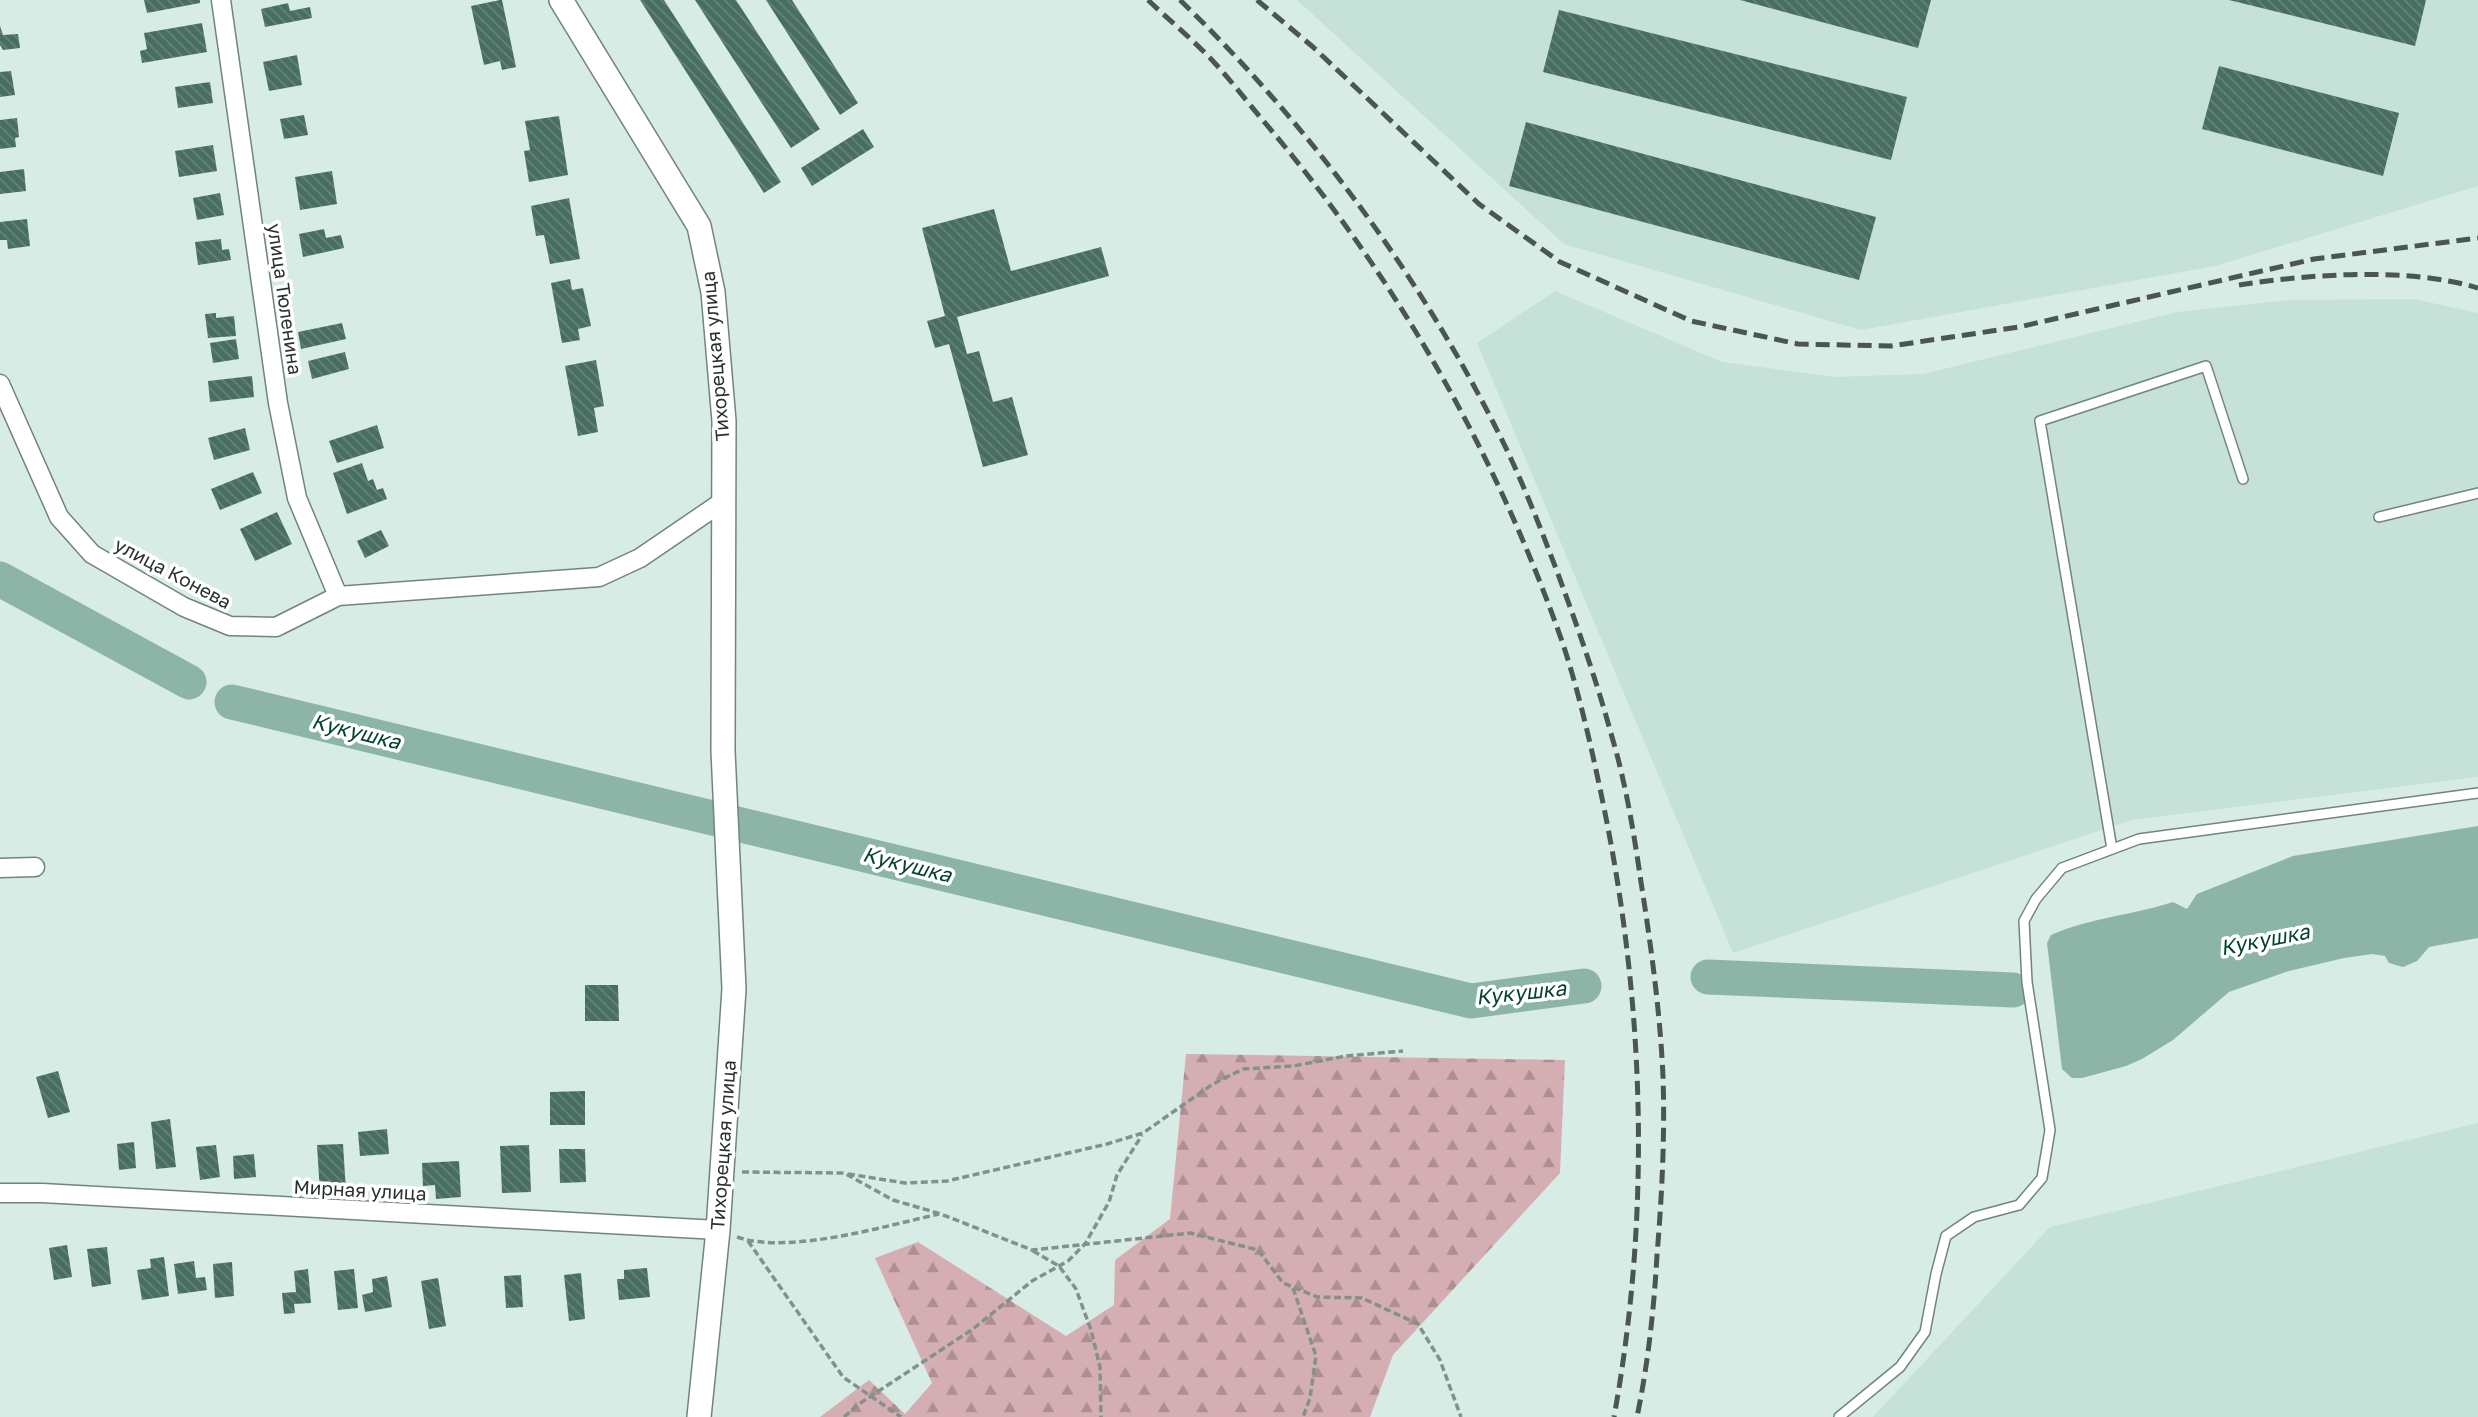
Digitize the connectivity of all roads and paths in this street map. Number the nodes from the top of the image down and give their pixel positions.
1 (221, 0) edge
2 (561, 0) edge
3 (0, 384) edge
4 (2243, 479) dead end
5 (2478, 493) edge
6 (725, 500) junction
7 (2379, 517) dead end
8 (338, 596) junction
9 (2478, 793) edge
10 (2112, 849) junction
11 (35, 867) dead end
12 (0, 868) edge
13 (1403, 1051) dead end
14 (1143, 1133) junction
15 (722, 1172) junction
16 (844, 1173) junction
17 (0, 1193) edge
18 (941, 1214) junction
19 (718, 1230) junction
20 (748, 1241) junction
21 (1085, 1244) junction
22 (1032, 1250) junction
23 (1059, 1266) junction
24 (1292, 1287) junction
25 (871, 1396) junction
26 (699, 1417) edge
27 (844, 1417) edge
28 (901, 1417) edge
29 (1101, 1417) edge
30 (1303, 1417) edge
31 (1461, 1417) edge
32 (1839, 1417) edge

1 - 8 street, улица Тюленина
2 - 6 street, Тихорецкая улица
3 - 8 street, улица Конева
4 - 10 lane
5 - 7 lane
6 - 8 street
6 - 15 street, Тихорецкая улица
9 - 10 lane
10 - 32 lane
11 - 12 street
13 - 14 path
14 - 16 path
14 - 21 path
15 - 16 path
15 - 19 street, Тихорецкая улица
16 - 18 path
17 - 19 street, Мирная улица
18 - 20 path
18 - 22 path
19 - 20 path
19 - 26 street, Тихорецкая улица
20 - 25 path
21 - 22 path
21 - 23 path
21 - 24 path
22 - 23 path
23 - 25 path
23 - 29 path
24 - 30 path
24 - 31 path
25 - 27 path
25 - 28 path

